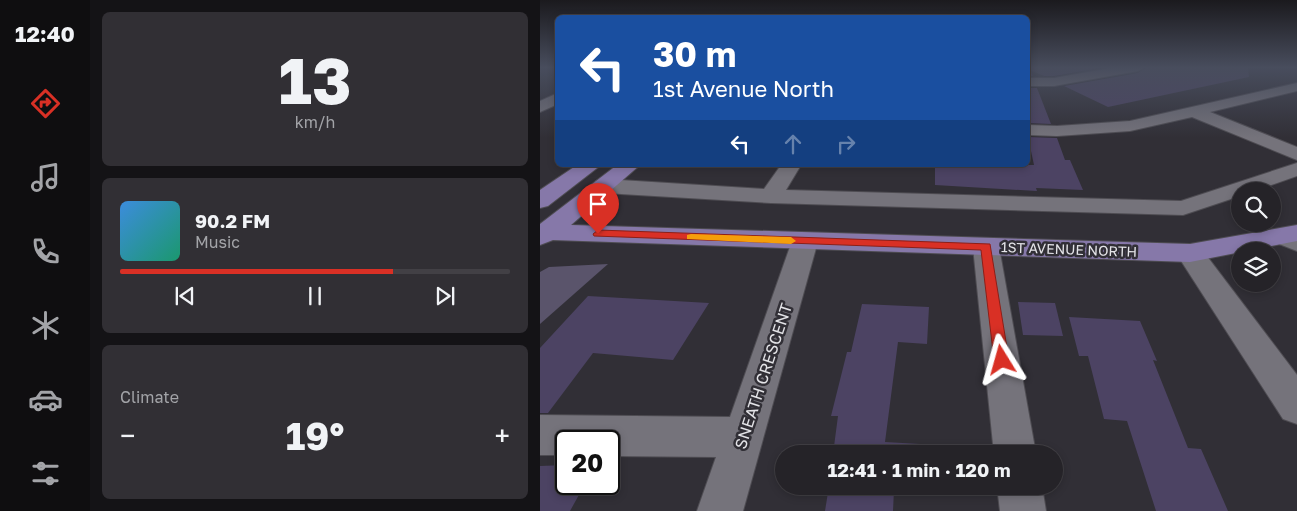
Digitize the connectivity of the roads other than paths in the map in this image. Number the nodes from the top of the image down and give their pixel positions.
1 (1281, 91) edge
2 (555, 100) edge
3 (540, 107) edge
4 (1195, 112) junction
5 (1030, 130) edge
6 (1297, 154) edge
7 (587, 167) edge
8 (628, 167) edge
9 (790, 167) edge
10 (1297, 169) edge
11 (604, 186) junction
12 (771, 196) junction
13 (540, 201) edge
14 (542, 234) edge
15 (1292, 237) edge
16 (805, 241) junction
17 (986, 247) junction
18 (1190, 253) junction
19 (1297, 406) edge
20 (540, 435) edge
21 (743, 437) junction
22 (1014, 445) edge
23 (1020, 495) edge
24 (720, 511) edge
25 (1023, 511) edge

1 - 4 street
2 - 3 street
4 - 5 street
4 - 6 street
7 - 13 main road
8 - 11 main road
9 - 12 street
10 - 12 street
11 - 12 street
11 - 14 main road
14 - 16 main road, 1ST AVENUE NORTH
15 - 18 main road, 1ST AVENUE NORTH
16 - 17 main road, 1ST AVENUE NORTH
16 - 21 street, SNEATH CRESCENT
17 - 18 main road, 1ST AVENUE NORTH
17 - 22 street
18 - 19 street
20 - 21 street
21 - 24 street, SNEATH CRESCENT
23 - 25 street

